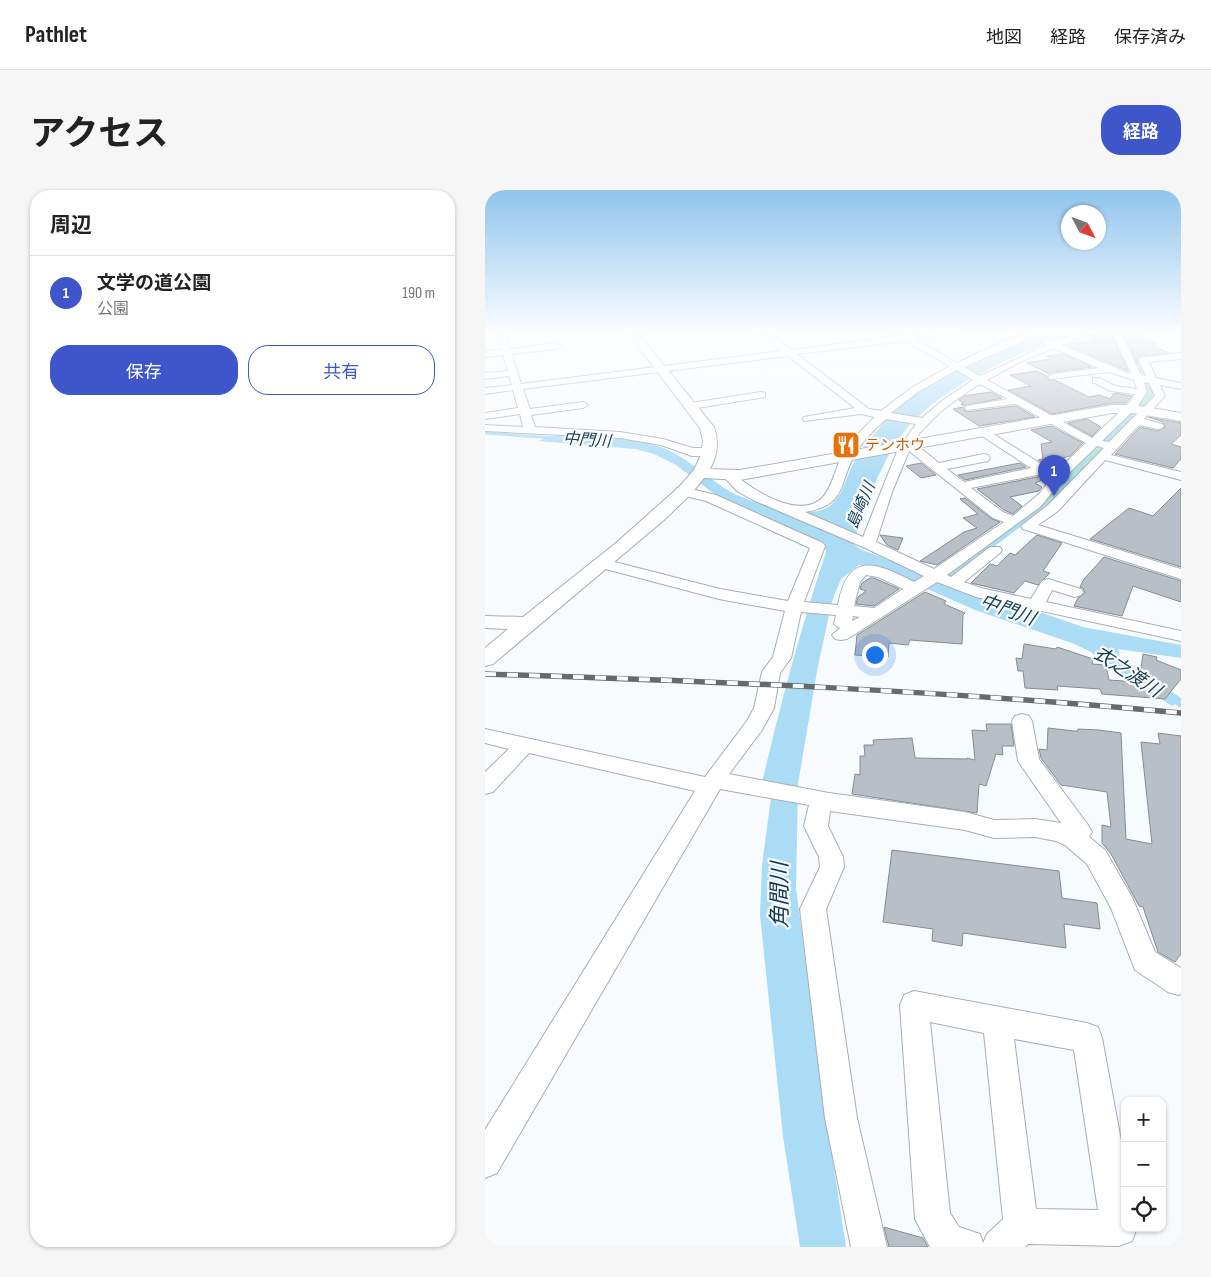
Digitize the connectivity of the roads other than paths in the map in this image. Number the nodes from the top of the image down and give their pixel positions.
1 (517, 381) edge
2 (561, 381) edge
3 (672, 381) edge
4 (827, 381) edge
5 (932, 381) edge
6 (978, 381) edge
7 (982, 381) edge
8 (1099, 381) edge
9 (1139, 381) edge
10 (1153, 381) edge
11 (1155, 381) edge
12 (1181, 386) edge
13 (519, 387) junction
14 (995, 388) junction
15 (485, 391) edge
16 (968, 392) dead end
17 (1141, 392) junction
18 (761, 396) dead end
19 (1017, 401) junction
20 (583, 405) dead end
21 (691, 406) junction
22 (970, 408) dead end
23 (864, 410) junction
24 (525, 412) junction
25 (1138, 412) junction
26 (885, 415) junction
27 (485, 416) edge
28 (1181, 417) edge
29 (808, 419) dead end
30 (1052, 420) junction
31 (922, 421) junction
32 (1158, 426) dead end
33 (485, 428) edge
34 (530, 430) junction
35 (983, 432) junction
36 (1095, 442) junction
37 (904, 446) junction
38 (1107, 451) junction
39 (709, 452) junction
40 (851, 455) junction
41 (984, 458) dead end
42 (937, 467) junction
43 (1042, 470) junction
44 (699, 472) junction
45 (1060, 475) junction
46 (729, 476) junction
47 (1181, 476) edge
48 (961, 486) junction
49 (683, 491) junction
50 (789, 510) junction
51 (1014, 521) junction
52 (1028, 526) junction
53 (865, 543) junction
54 (603, 564) junction
55 (1181, 574) edge
56 (934, 577) junction
57 (953, 583) junction
58 (916, 588) junction
59 (1075, 592) dead end
60 (1035, 606) junction
61 (796, 607) junction
62 (844, 610) junction
63 (877, 613) junction
64 (485, 622) edge
65 (527, 624) junction
66 (1181, 636) edge
67 (485, 659) edge
68 (1022, 721) dead end
69 (485, 736) edge
70 (525, 745) junction
71 (712, 783) junction
72 (485, 786) edge
73 (818, 799) junction
74 (1073, 838) junction
75 (1180, 987) edge
76 (997, 1021) junction
77 (485, 1161) edge
78 (1010, 1236) edge
79 (869, 1247) edge
80 (967, 1247) edge

1 - 13 street
2 - 13 street
3 - 21 street
4 - 23 street
5 - 26 street
6 - 31 street
7 - 14 street
8 - 17 street
9 - 17 street
10 - 25 street
11 - 12 street
13 - 15 street
13 - 24 street
14 - 16 street
14 - 19 street
17 - 25 street
18 - 21 street
19 - 22 street
19 - 30 street
20 - 24 street
21 - 39 street
23 - 26 street
23 - 29 street
24 - 27 street
24 - 34 street
25 - 28 street
25 - 30 street
25 - 32 street
25 - 36 street
25 - 38 street
26 - 31 street
26 - 40 street
30 - 35 street
30 - 36 street
31 - 37 street
33 - 34 street
34 - 39 street
35 - 37 street
35 - 43 street
36 - 38 street
36 - 45 street
37 - 40 street
37 - 42 street
37 - 53 street
38 - 47 street
38 - 52 street
39 - 44 street
40 - 46 street
40 - 50 street
41 - 42 street
42 - 48 street
43 - 45 street
43 - 48 street
44 - 46 street
44 - 49 street
45 - 51 street
46 - 50 street
48 - 51 street
49 - 54 street
49 - 61 street
50 - 53 street
51 - 56 street
52 - 55 street
52 - 57 street
53 - 56 street
54 - 61 street
54 - 65 street
56 - 57 street
56 - 58 street
57 - 60 street
58 - 62 street
58 - 63 street
59 - 60 street
60 - 66 street
61 - 62 street
61 - 71 street
62 - 63 street
62 - 63 street
64 - 65 street
65 - 67 street
68 - 74 street
69 - 70 street
70 - 71 street
70 - 72 street
71 - 73 street
71 - 77 street
73 - 74 street
73 - 79 street
74 - 75 street
76 - 78 street
76 - 78 street
76 - 80 street

